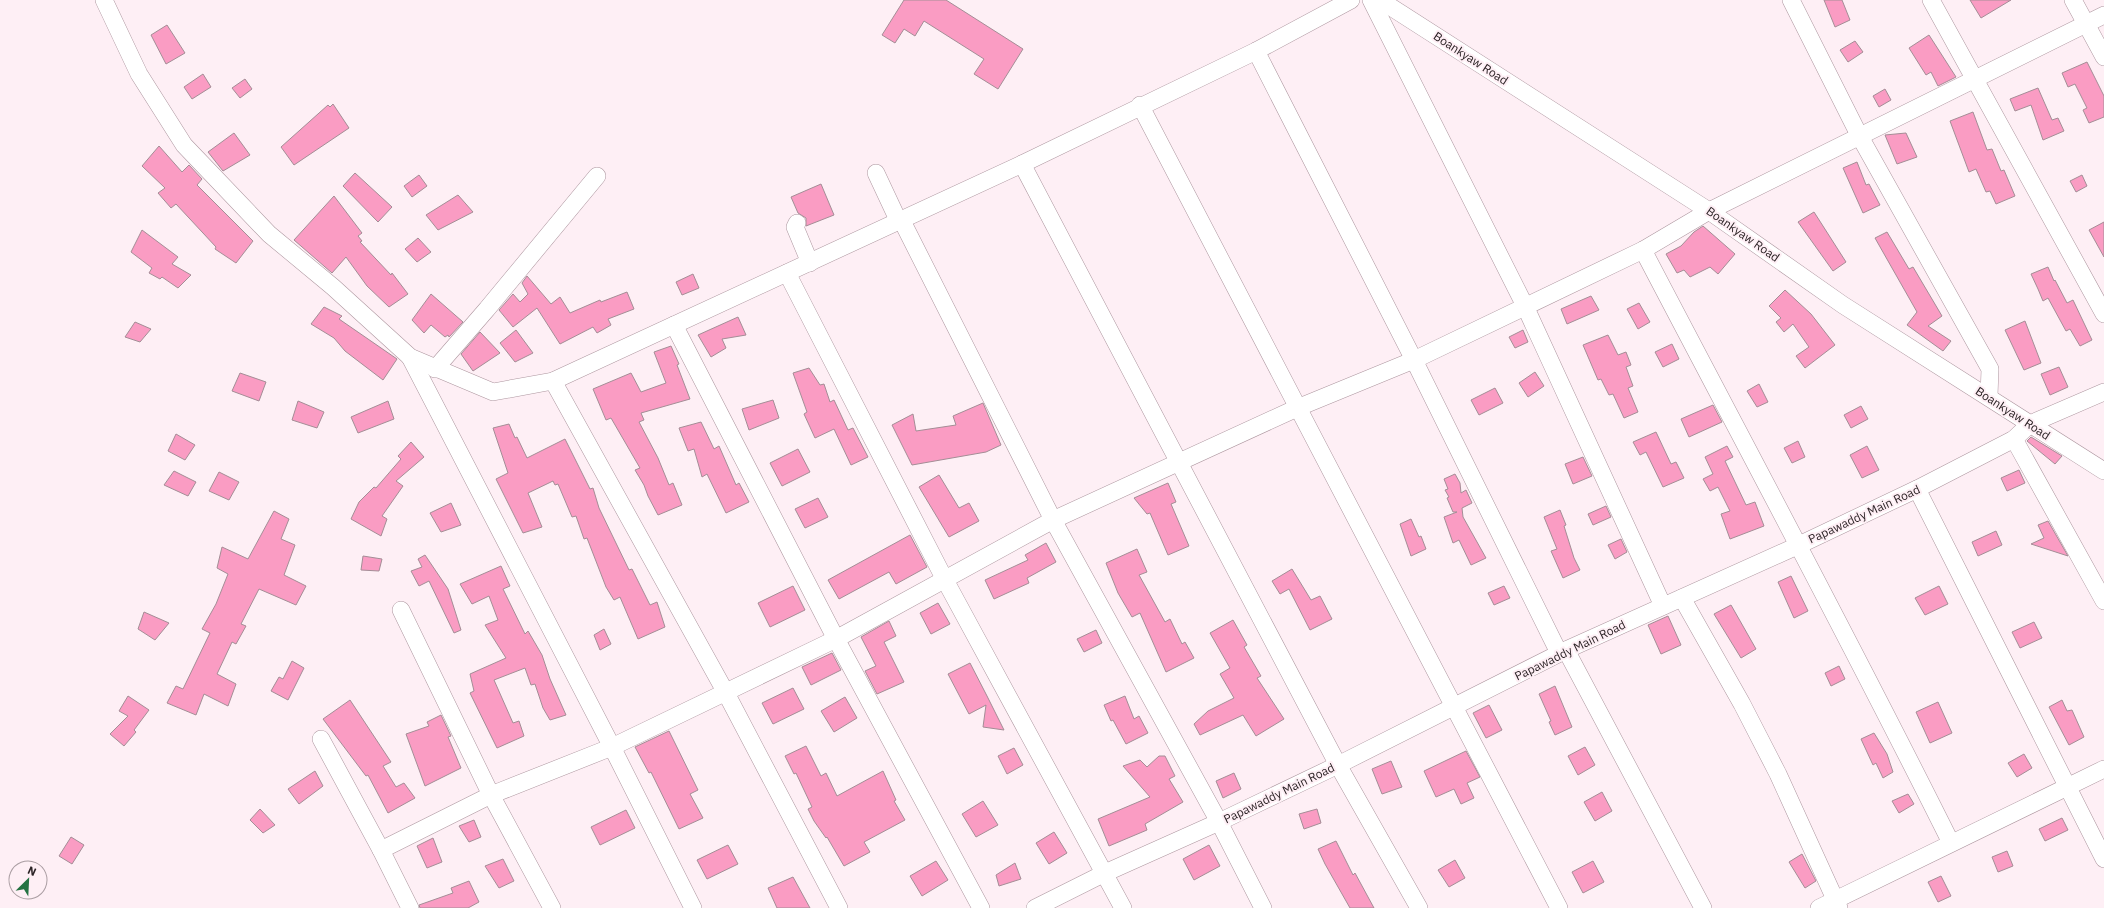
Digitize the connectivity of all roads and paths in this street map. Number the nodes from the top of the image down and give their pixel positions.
1 (104, 0) edge
2 (1351, 0) edge
3 (1371, 0) edge
4 (1380, 0) edge
5 (1791, 0) edge
6 (1931, 0) edge
7 (2073, 0) edge
8 (2104, 15) edge
9 (2085, 23) junction
10 (1256, 51) junction
11 (2104, 57) edge
12 (1974, 79) junction
13 (1140, 105) junction
14 (1859, 135) junction
15 (1022, 164) junction
16 (876, 173) dead end
17 (597, 176) dead end
18 (1709, 211) junction
19 (899, 220) junction
20 (797, 223) dead end
21 (1643, 250) junction
22 (810, 263) junction
23 (787, 273) junction
24 (1525, 306) junction
25 (2104, 314) edge
26 (674, 325) junction
27 (410, 357) junction
28 (1414, 360) junction
29 (435, 369) junction
30 (553, 381) junction
31 (2104, 392) edge
32 (1988, 396) junction
33 (1297, 408) junction
34 (2030, 424) junction
35 (2014, 439) junction
36 (1180, 462) junction
37 (2104, 471) edge
38 (1917, 489) junction
39 (1053, 520) junction
40 (1797, 546) junction
41 (945, 580) junction
42 (1682, 598) junction
43 (2104, 601) edge
44 (1663, 606) junction
45 (401, 610) dead end
46 (836, 639) junction
47 (1563, 652) junction
48 (726, 693) junction
49 (1454, 707) junction
50 (321, 739) dead end
51 (612, 747) junction
52 (1338, 765) junction
53 (2104, 769) edge
54 (2067, 787) junction
55 (491, 795) junction
56 (1219, 822) junction
57 (1951, 843) junction
58 (381, 850) junction
59 (2104, 860) edge
60 (1105, 872) junction
61 (1837, 904) edge
62 (410, 908) edge
63 (552, 908) edge
64 (693, 908) edge
65 (839, 908) edge
66 (981, 908) edge
67 (1035, 908) edge
68 (1123, 908) edge
69 (1263, 908) edge
70 (1419, 908) edge
71 (1559, 908) edge
72 (1703, 908) edge
73 (1818, 908) edge

1 - 27 street
2 - 10 street
3 - 24 street
4 - 18 street, Boankyaw Road
5 - 14 street
6 - 12 street
7 - 9 street
8 - 9 street
9 - 11 street
9 - 12 street
10 - 13 street
10 - 28 street
12 - 14 street
12 - 25 street
13 - 15 street
13 - 33 street
14 - 18 street
14 - 32 street
15 - 19 street
15 - 36 street
16 - 19 street
17 - 29 street
18 - 21 street
18 - 32 street, Boankyaw Road
19 - 22 street
19 - 39 street
20 - 22 street
21 - 24 street
21 - 40 street
22 - 23 street
23 - 26 street
23 - 41 street
24 - 28 street
24 - 44 street
26 - 30 street
26 - 46 street
27 - 29 street
27 - 51 street
28 - 33 street
28 - 47 street
29 - 30 street
30 - 48 street
31 - 34 street, Papawaddy Main Road
32 - 34 street, Boankyaw Road
33 - 36 street
33 - 49 street
34 - 35 street, Papawaddy Main Road
34 - 37 street, Boankyaw Road
35 - 38 street, Papawaddy Main Road
35 - 43 street
36 - 39 street
36 - 52 street
38 - 40 street, Papawaddy Main Road
38 - 54 street
39 - 41 street
39 - 56 street
40 - 42 street, Papawaddy Main Road
40 - 57 street
41 - 46 street
41 - 60 street
42 - 44 street, Papawaddy Main Road
42 - 61 street
44 - 47 street, Papawaddy Main Road
45 - 55 street
46 - 48 street
46 - 66 street
47 - 49 street, Papawaddy Main Road
47 - 72 street
48 - 51 street
48 - 65 street
49 - 52 street, Papawaddy Main Road
49 - 71 street
50 - 58 street
51 - 55 street
51 - 64 street
52 - 56 street, Papawaddy Main Road
52 - 70 street
53 - 54 street
54 - 57 street
54 - 59 street
55 - 58 street
55 - 63 street
56 - 60 street, Papawaddy Main Road
56 - 69 street
57 - 61 street
58 - 62 street
60 - 67 street, Papawaddy Main Road
60 - 68 street
61 - 73 street

